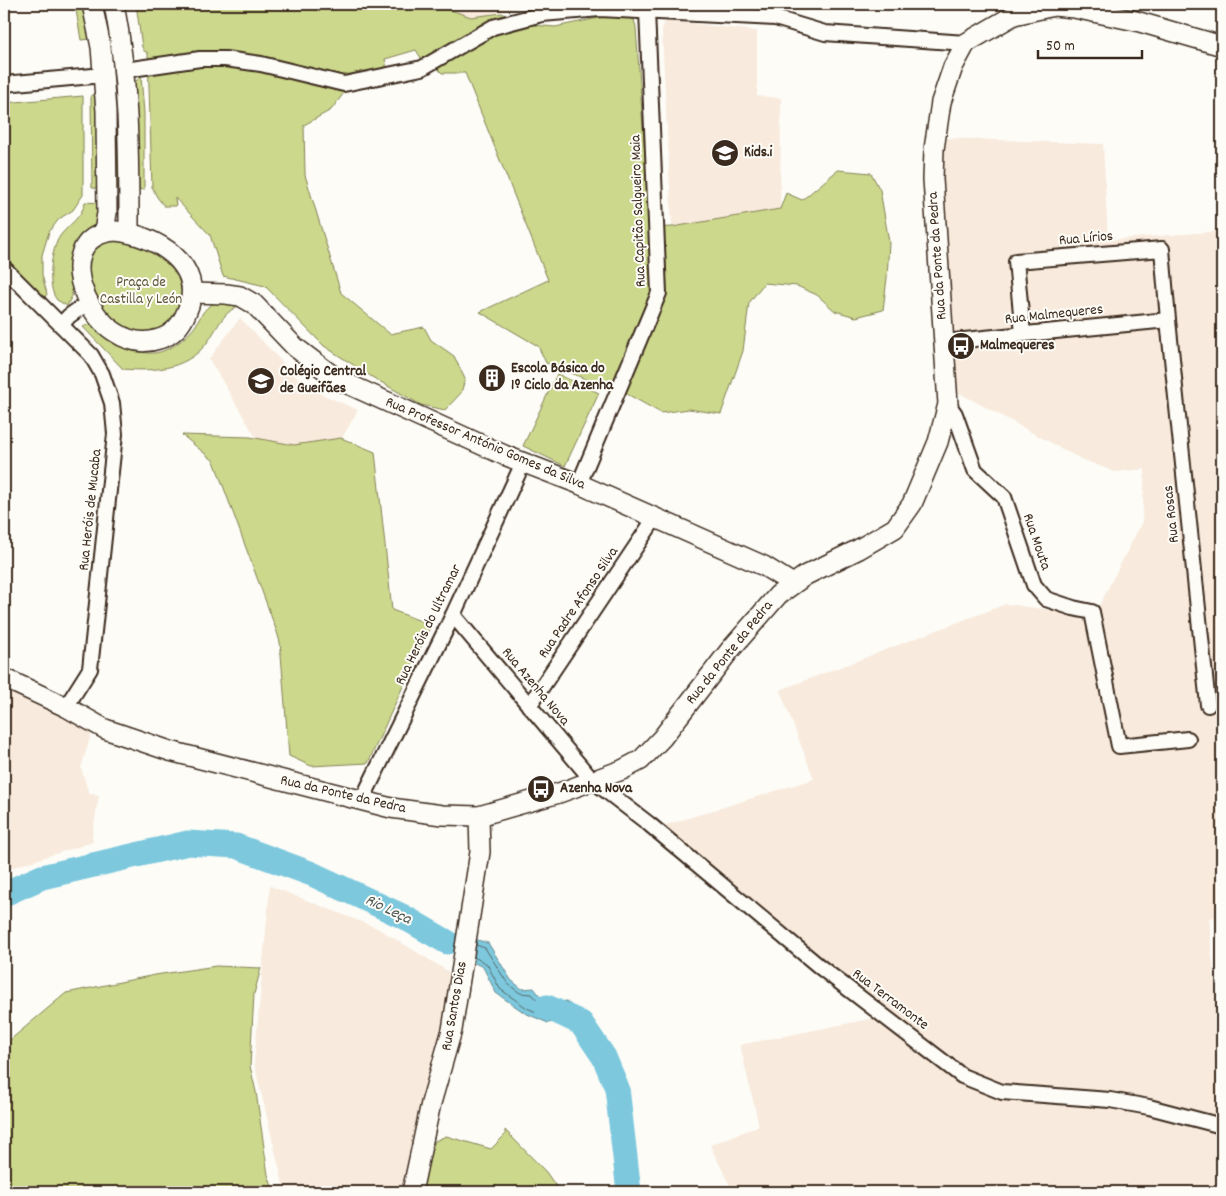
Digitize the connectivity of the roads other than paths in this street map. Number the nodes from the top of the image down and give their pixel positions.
1 (92, 4) edge
2 (114, 4) edge
3 (1054, 5) edge
4 (647, 11) junction
5 (1137, 12) edge
6 (966, 43) junction
7 (1222, 46) edge
8 (125, 70) junction
9 (104, 75) junction
10 (4, 84) edge
11 (104, 232) junction
12 (129, 232) junction
13 (4, 268) edge
14 (192, 293) junction
15 (89, 302) junction
16 (1168, 320) junction
17 (62, 325) junction
18 (1023, 334) junction
19 (944, 342) junction
20 (948, 404) junction
21 (523, 462) junction
22 (579, 484) junction
23 (655, 518) junction
24 (792, 584) junction
25 (453, 615) junction
26 (4, 678) edge
27 (1208, 705) dead end
28 (530, 706) junction
29 (66, 707) junction
30 (1188, 739) dead end
31 (592, 780) junction
32 (362, 800) junction
33 (479, 816) junction
34 (1222, 1126) edge
35 (412, 1192) edge

1 - 9 street
2 - 8 street
3 - 5 street
3 - 6 street
4 - 6 street
4 - 8 street
4 - 22 street, Rua Capitão Salgueiro Maia
5 - 7 street
6 - 19 street, Rua da Ponte da Pedra
8 - 12 street
9 - 10 street
9 - 11 street
11 - 12 street
11 - 15 street
12 - 14 street
13 - 17 street, Rua Heróis de Mucaba
14 - 15 street
14 - 21 street, Rua Professor António Gomes da Silva
15 - 17 street
16 - 18 street, Rua Malmequeres
16 - 18 street, Rua Lírios
16 - 27 street, Rua Rosas
17 - 29 street, Rua Heróis de Mucaba
18 - 19 street, Rua Malmequeres
19 - 20 street, Rua da Ponte da Pedra
20 - 24 street, Rua da Ponte da Pedra
20 - 30 street, Rua Mouta
21 - 22 street, Rua Professor António Gomes da Silva
21 - 25 street, Rua Heróis do Ultramar
22 - 23 street, Rua Professor António Gomes da Silva
23 - 24 street, Rua Professor António Gomes da Silva
23 - 28 street, Rua Padre Afonso Silva
24 - 31 street, Rua da Ponte da Pedra
25 - 28 street, Rua Azenha Nova
25 - 32 street, Rua Heróis do Ultramar
26 - 29 street, Rua da Ponte da Pedra
28 - 31 street, Rua Azenha Nova
29 - 32 street, Rua da Ponte da Pedra
31 - 33 street, Rua da Ponte da Pedra
31 - 34 street, Rua Terramonte
32 - 33 street, Rua da Ponte da Pedra
33 - 35 street, Rua Santos Dias

